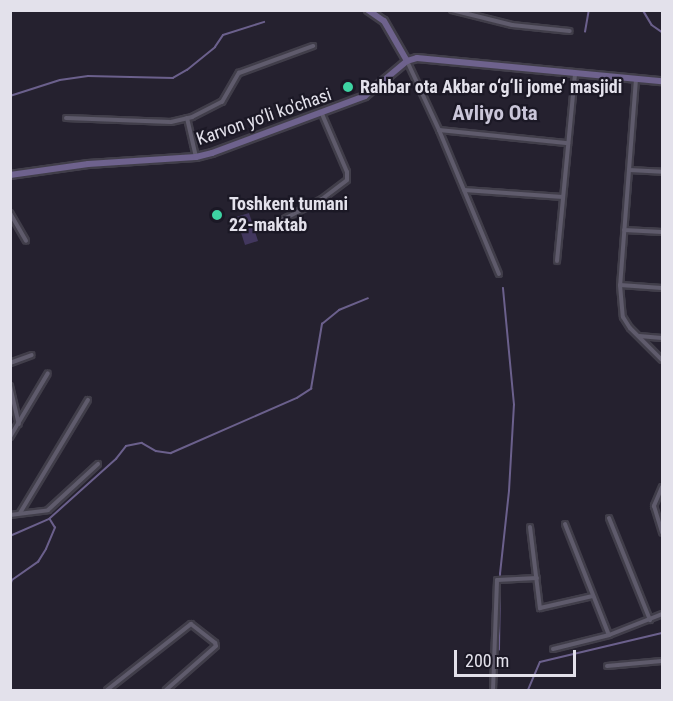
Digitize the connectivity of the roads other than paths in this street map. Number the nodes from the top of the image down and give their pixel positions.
1 (368, 10) edge
2 (452, 10) edge
3 (570, 31) dead end
4 (314, 46) dead end
5 (406, 61) junction
6 (575, 72) junction
7 (636, 79) junction
8 (663, 81) edge
9 (322, 114) junction
10 (66, 118) dead end
11 (187, 118) junction
12 (439, 130) junction
13 (568, 143) junction
14 (196, 157) junction
15 (629, 170) junction
16 (663, 172) edge
17 (10, 175) edge
18 (464, 190) junction
19 (563, 197) junction
20 (10, 213) edge
21 (13, 224) edge
22 (265, 229) dead end
23 (624, 230) junction
24 (663, 232) edge
25 (26, 241) dead end
26 (557, 261) dead end
27 (499, 274) dead end
28 (620, 285) junction
29 (663, 288) edge
30 (638, 336) junction
31 (663, 338) edge
32 (32, 355) dead end
33 (663, 360) edge
34 (10, 363) edge
35 (48, 373) dead end
36 (10, 386) edge
37 (88, 400) dead end
38 (20, 424) junction
39 (10, 437) edge
40 (98, 464) dead end
41 (663, 487) edge
42 (20, 513) junction
43 (10, 515) edge
44 (609, 518) dead end
45 (565, 524) dead end
46 (530, 527) dead end
47 (663, 533) edge
48 (537, 578) junction
49 (593, 596) junction
50 (663, 614) edge
51 (650, 620) junction
52 (609, 635) junction
53 (553, 649) dead end
54 (663, 661) edge
55 (607, 666) dead end
56 (107, 690) edge
57 (166, 690) edge
58 (493, 690) edge

1 - 5 street
2 - 3 street
4 - 11 street
5 - 6 street
5 - 9 street, Karvon yo‘li ko'chasi
5 - 12 street
6 - 7 street
6 - 13 street
7 - 8 street
7 - 15 street
9 - 14 street, Karvon yo‘li ko'chasi
9 - 22 street
10 - 11 street
11 - 14 street
12 - 13 street
12 - 18 street
13 - 19 street
14 - 17 street, Karvon yo‘li ko'chasi
15 - 16 street
15 - 23 street
18 - 19 street
18 - 27 street
19 - 26 street
20 - 21 street
21 - 25 street
23 - 24 street
23 - 28 street
28 - 29 street
28 - 30 street
30 - 31 street
30 - 33 street
32 - 34 street
35 - 38 street
36 - 38 street
37 - 42 street
38 - 39 street
40 - 42 street
41 - 47 street
42 - 43 street
44 - 51 street
45 - 49 street
46 - 48 street
48 - 49 street
48 - 58 street
49 - 52 street
50 - 51 street
51 - 52 street
52 - 53 street
54 - 55 street
56 - 57 street

